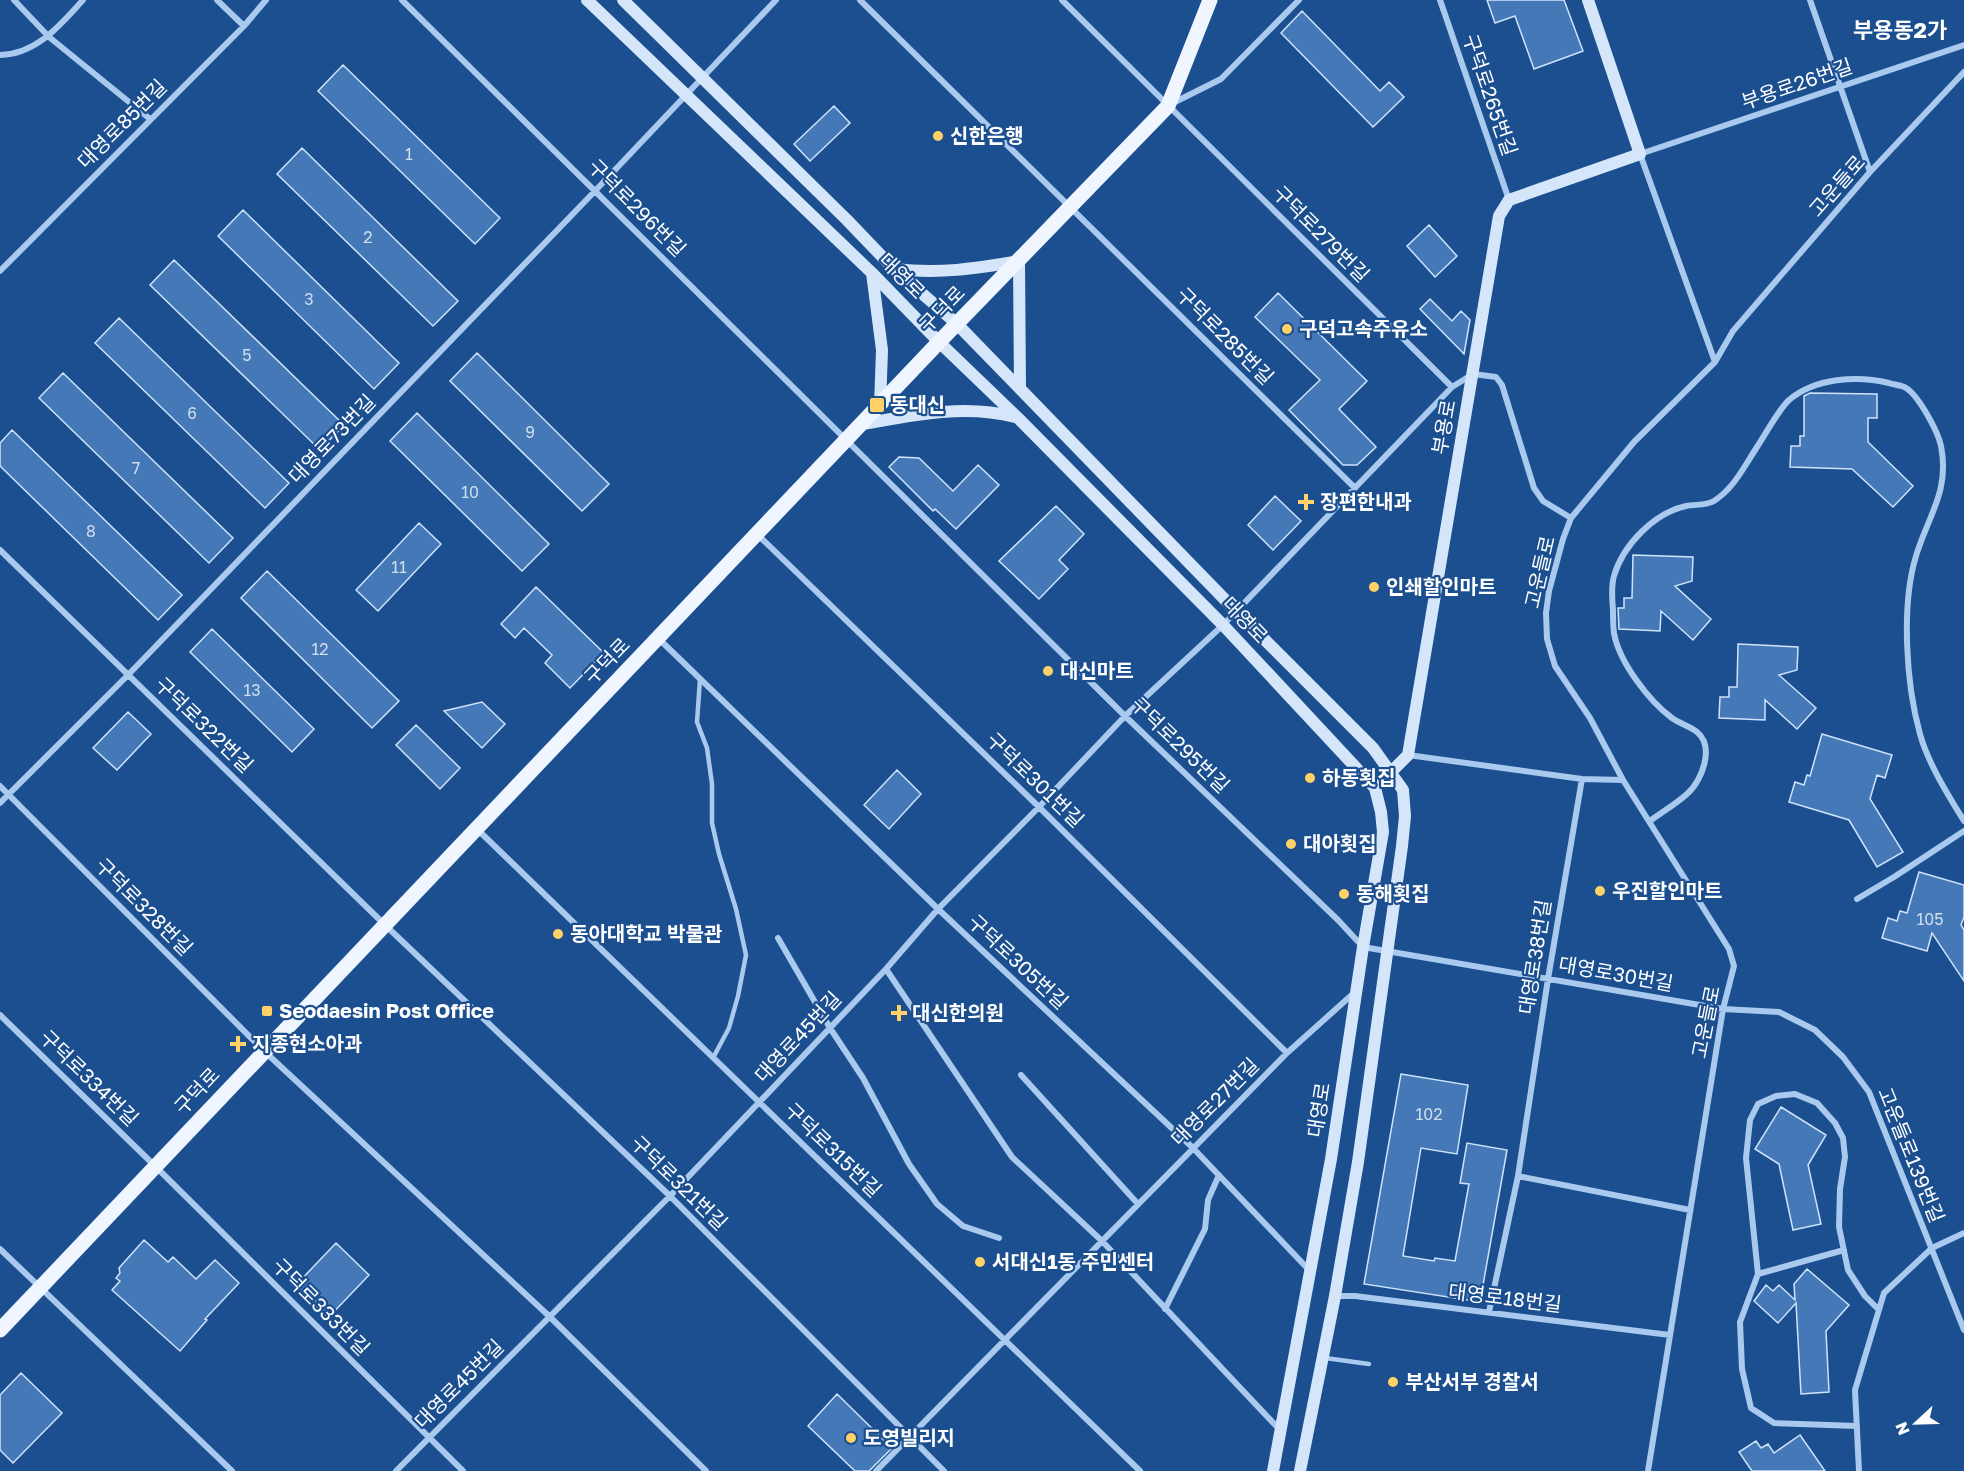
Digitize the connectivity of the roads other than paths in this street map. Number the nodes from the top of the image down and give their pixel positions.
1 (14, 0) edge
2 (83, 0) edge
3 (216, 0) edge
4 (266, 0) edge
5 (402, 0) edge
6 (587, 0) edge
7 (623, 0) edge
8 (776, 0) edge
9 (860, 0) edge
10 (1062, 0) edge
11 (1210, 0) edge
12 (1299, 0) edge
13 (1440, 0) edge
14 (1588, 0) edge
15 (1810, 0) edge
16 (244, 26) junction
17 (49, 37) junction
18 (1964, 45) edge
19 (0, 55) edge
20 (1964, 72) edge
21 (702, 77) junction
22 (1840, 87) junction
23 (686, 96) junction
24 (1167, 106) junction
25 (150, 119) junction
26 (1640, 154) junction
27 (1870, 172) junction
28 (595, 190) junction
29 (1509, 200) junction
30 (1070, 207) junction
31 (1019, 261) junction
32 (894, 269) junction
33 (0, 271) edge
34 (872, 273) junction
35 (957, 324) junction
36 (939, 342) junction
37 (1715, 362) junction
38 (1473, 374) junction
39 (1452, 387) junction
40 (1020, 389) junction
41 (880, 406) junction
42 (1017, 417) junction
43 (863, 423) junction
44 (848, 440) junction
45 (1355, 488) junction
46 (1571, 518) junction
47 (757, 534) junction
48 (0, 550) edge
49 (1236, 611) junction
50 (1223, 625) junction
51 (658, 638) junction
52 (129, 674) junction
53 (700, 679) junction
54 (1125, 716) junction
55 (1408, 755) junction
56 (1391, 771) junction
57 (1582, 779) junction
58 (1623, 780) junction
59 (0, 786) edge
60 (1375, 788) junction
61 (9, 794) junction
62 (0, 803) edge
63 (1039, 807) junction
64 (1650, 821) junction
65 (1964, 821) edge
66 (476, 828) junction
67 (1964, 831) edge
68 (1857, 899) dead end
69 (938, 909) junction
70 (384, 924) junction
71 (778, 938) dead end
72 (1363, 947) junction
73 (1389, 951) junction
74 (886, 969) junction
75 (1548, 978) junction
76 (1357, 991) junction
77 (1723, 1009) junction
78 (0, 1015) edge
79 (830, 1028) junction
80 (264, 1051) junction
81 (1287, 1053) junction
82 (713, 1058) junction
83 (1021, 1075) dead end
84 (760, 1102) junction
85 (1193, 1148) junction
86 (155, 1166) junction
87 (1219, 1175) junction
88 (1518, 1176) junction
89 (670, 1196) junction
90 (1138, 1204) junction
91 (1690, 1210) junction
92 (1964, 1233) edge
93 (999, 1238) dead end
94 (1102, 1241) junction
95 (1932, 1248) junction
96 (0, 1250) edge
97 (1844, 1250) junction
98 (1311, 1272) junction
99 (1758, 1274) junction
100 (39, 1288) junction
101 (1335, 1296) junction
102 (1964, 1307) edge
103 (1165, 1309) junction
104 (1879, 1310) junction
105 (1957, 1311) junction
106 (1490, 1312) junction
107 (549, 1316) junction
108 (0, 1330) edge
109 (1964, 1330) edge
110 (1670, 1335) junction
111 (1004, 1339) junction
112 (1323, 1358) junction
113 (1369, 1364) dead end
114 (1857, 1426) junction
115 (1280, 1431) junction
116 (910, 1436) junction
117 (429, 1438) junction
118 (232, 1471) edge
119 (396, 1471) edge
120 (463, 1471) edge
121 (706, 1471) edge
122 (876, 1471) edge
123 (944, 1471) edge
124 (1140, 1471) edge
125 (1273, 1471) edge
126 (1300, 1471) edge
127 (1648, 1471) edge
128 (1859, 1471) edge

1 - 17 street
2 - 17 street
3 - 16 street
4 - 16 street, 대영로85번길
5 - 28 street, 구덕로296번길
6 - 23 main road, 대영로
7 - 21 main road, 대영로
8 - 21 street, 대영로73번길
9 - 30 street, 구덕로285번길
10 - 24 street, 구덕로279번길
11 - 24 main road, 구덕로
12 - 24 street
13 - 29 street, 구덕로265번길
14 - 26 main road
15 - 22 street
16 - 25 street, 대영로85번길
17 - 19 street
17 - 25 street
18 - 22 street, 부용로26번길
20 - 27 street, 고운들로
21 - 23 street, 대영로73번길
21 - 32 main road, 대영로
22 - 26 street, 부용로26번길
22 - 27 street
23 - 28 street, 대영로73번길
23 - 34 main road, 대영로
24 - 30 main road, 구덕로
24 - 39 street, 구덕로279번길
25 - 33 street, 대영로85번길
26 - 29 main road
26 - 37 street
27 - 37 street, 고운들로
28 - 44 street, 구덕로296번길
28 - 52 street, 대영로73번길
29 - 38 main road, 부용로
30 - 31 main road, 구덕로
30 - 45 street, 구덕로285번길
31 - 32 main road
31 - 35 main road, 구덕로
31 - 40 main road
32 - 35 main road, 대영로
34 - 36 main road, 대영로
34 - 41 main road
35 - 36 main road, 구덕로
35 - 40 main road, 대영로
36 - 41 main road, 구덕로
36 - 42 main road, 대영로
37 - 46 street, 고운들로
38 - 39 street, 대영로45번길
38 - 46 street
38 - 55 main road, 부용로
39 - 45 street, 대영로45번길
40 - 49 main road, 대영로
41 - 43 main road, 구덕로
42 - 43 main road
42 - 50 main road, 대영로
43 - 44 main road, 구덕로
44 - 47 main road, 구덕로
44 - 54 street, 구덕로295번길
45 - 49 street, 대영로45번길
46 - 58 street, 고운들로
47 - 51 main road, 구덕로
47 - 63 street, 구덕로301번길
48 - 52 street, 구덕로322번길
49 - 50 street, 대영로45번길
49 - 56 main road, 대영로
50 - 54 street, 대영로45번길
50 - 60 main road, 대영로
51 - 53 street, 구덕로305번길
51 - 66 main road, 구덕로
52 - 61 street, 대영로73번길
52 - 70 street, 구덕로322번길
53 - 69 street, 구덕로305번길
53 - 82 lane
54 - 63 street, 대영로45번길
54 - 72 street, 구덕로295번길
55 - 56 main road
55 - 57 street
56 - 60 main road
56 - 73 main road, 대영로
57 - 58 street
57 - 75 street, 대영로38번길
58 - 64 street, 고운들로
59 - 61 street, 구덕로328번길
60 - 72 main road, 대영로
61 - 62 street, 대영로73번길
61 - 80 street, 구덕로328번길
63 - 69 street, 대영로45번길
63 - 81 street, 구덕로301번길
64 - 65 street
64 - 77 street, 고운들로
66 - 70 main road, 구덕로
66 - 82 street, 구덕로315번길
67 - 68 street
69 - 74 street, 대영로45번길
69 - 85 street, 구덕로305번길
70 - 80 main road, 구덕로
70 - 89 street, 구덕로321번길
71 - 79 street
72 - 73 street, 대영로30번길
72 - 76 main road, 대영로
73 - 75 street, 대영로30번길
73 - 101 main road, 대영로
74 - 79 street, 대영로45번길
74 - 94 street
75 - 77 street, 대영로30번길
75 - 88 street, 대영로38번길
76 - 81 street, 대영로27번길
76 - 98 main road, 대영로
77 - 91 street, 고운들로
77 - 95 street, 고운들로139번길
78 - 86 street, 구덕로334번길
79 - 84 street, 대영로45번길
79 - 93 street
80 - 86 main road, 구덕로
80 - 107 street, 구덕로328번길
81 - 85 street, 대영로27번길
82 - 84 street, 구덕로315번길
83 - 90 street
84 - 89 street, 대영로45번길
84 - 111 street, 구덕로315번길
85 - 87 street, 구덕로305번길
85 - 90 street, 대영로27번길
86 - 100 main road, 구덕로
86 - 117 street, 구덕로333번길
87 - 98 street, 구덕로305번길
87 - 103 street
88 - 91 street
88 - 106 street, 대영로38번길
89 - 107 street, 대영로45번길
89 - 116 street, 구덕로321번길
90 - 94 street, 대영로27번길
91 - 110 street, 고운들로
92 - 95 street
94 - 103 street
94 - 111 street, 대영로27번길
95 - 104 street
95 - 105 street, 고운들로139번길
96 - 100 street
97 - 99 street
97 - 99 street
97 - 104 street
98 - 115 main road, 대영로
99 - 114 street
100 - 108 main road, 구덕로
100 - 118 street
101 - 106 street, 대영로18번길
101 - 112 main road, 대영로
102 - 105 street
103 - 115 street
104 - 114 street
105 - 109 street, 고운들로139번길
106 - 110 street, 대영로18번길
107 - 117 street, 대영로45번길
107 - 121 street, 구덕로328번길
110 - 127 street, 고운들로
111 - 116 street, 대영로27번길
111 - 124 street, 구덕로315번길
112 - 113 lane
112 - 126 main road, 대영로
114 - 128 street
115 - 125 main road, 대영로
116 - 122 street, 대영로27번길
116 - 123 street, 구덕로321번길
117 - 119 street, 대영로45번길
117 - 120 street, 구덕로333번길

